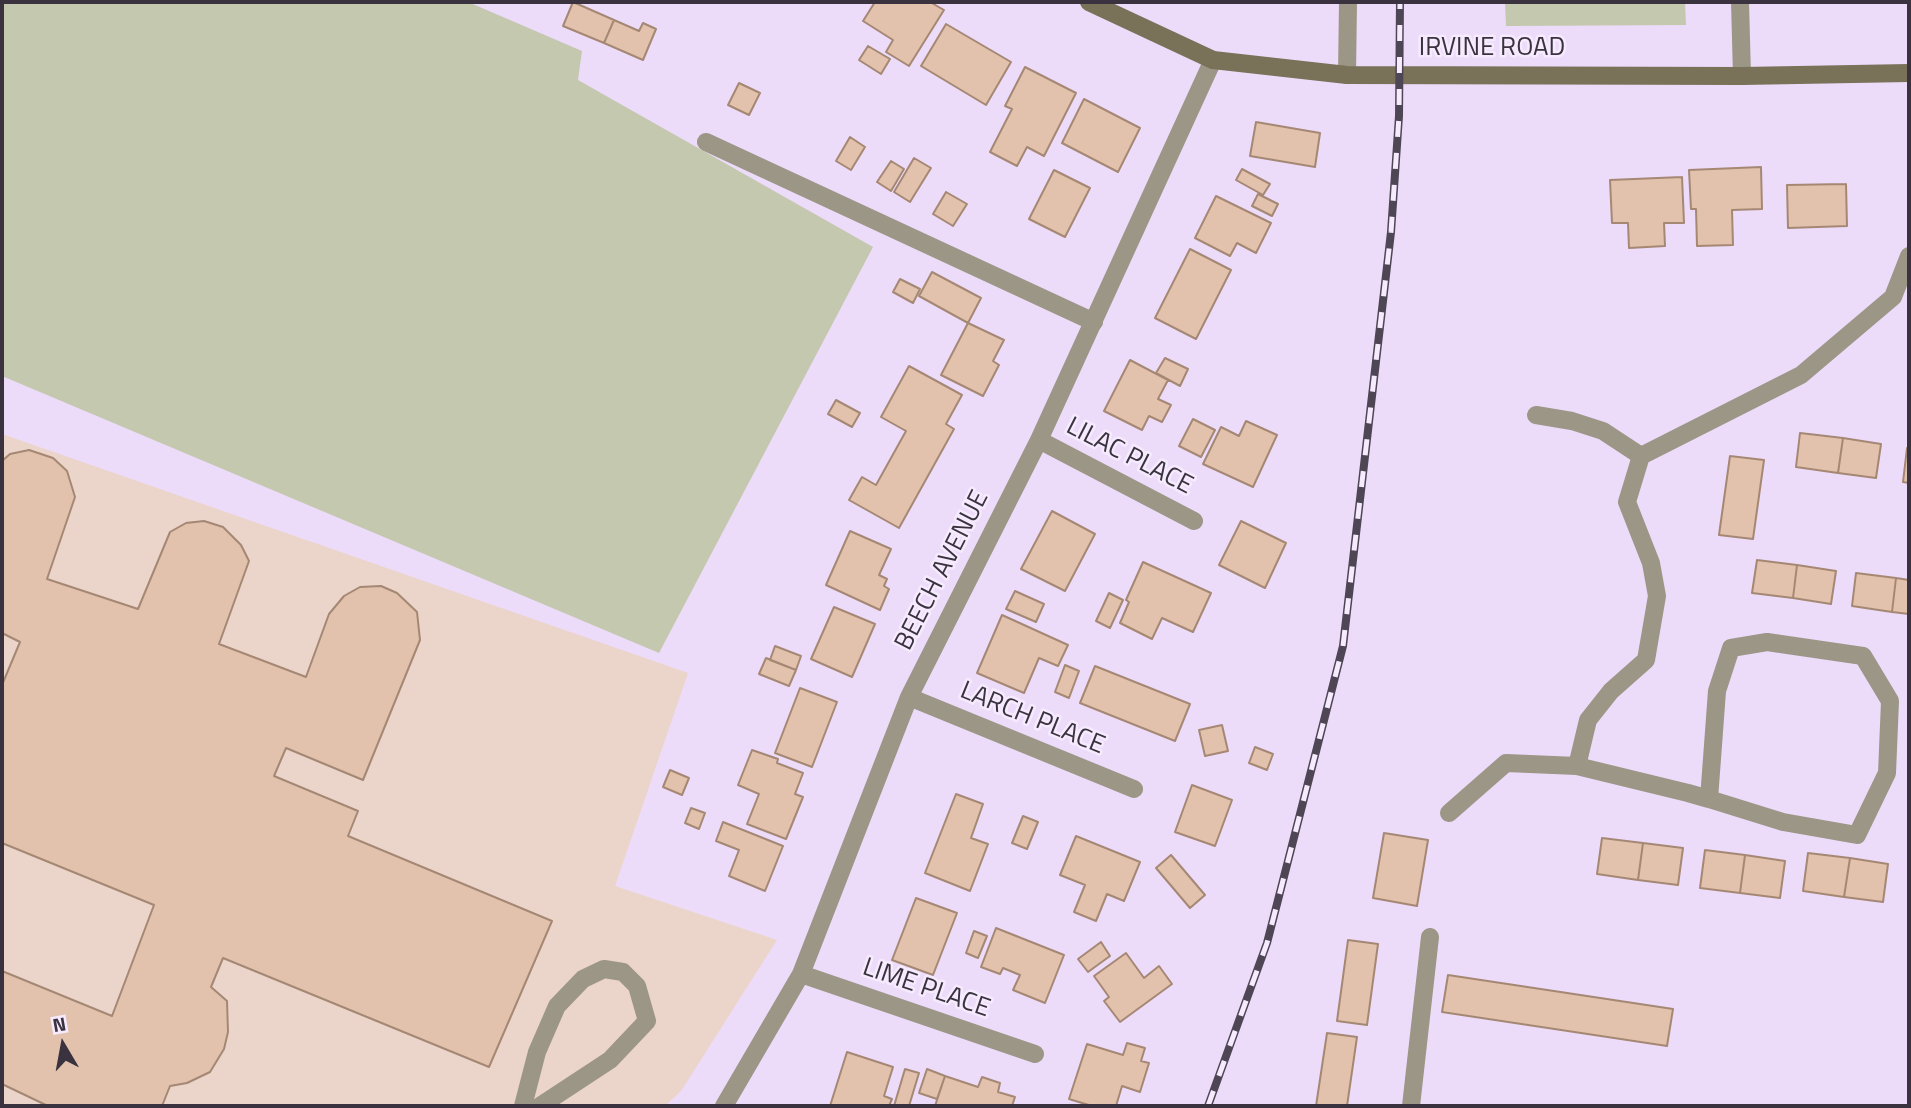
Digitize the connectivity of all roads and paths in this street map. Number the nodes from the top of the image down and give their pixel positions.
1 (1089, 2) edge
2 (1348, 2) edge
3 (1740, 2) edge
4 (1213, 60) junction
5 (1909, 73) edge
6 (1347, 75) junction
7 (1742, 76) junction
8 (706, 142) dead end
9 (1909, 256) edge
10 (1094, 322) junction
11 (1536, 415) dead end
12 (1039, 440) junction
13 (1641, 456) junction
14 (1194, 520) dead end
15 (909, 697) junction
16 (1577, 765) junction
17 (1134, 789) dead end
18 (1709, 799) junction
19 (1449, 813) dead end
20 (1430, 937) dead end
21 (801, 974) junction
22 (1035, 1054) dead end
23 (523, 1106) edge
24 (540, 1106) edge
25 (724, 1106) edge
26 (1410, 1106) edge

1 - 4 main road, IRVINE ROAD
2 - 6 street
3 - 7 street
4 - 6 main road, IRVINE ROAD
4 - 10 street, BEECH AVENUE
5 - 7 main road, IRVINE ROAD
6 - 7 main road, IRVINE ROAD
8 - 10 street
9 - 13 street
10 - 12 street, BEECH AVENUE
11 - 13 street
12 - 14 street, LILAC PLACE
12 - 15 street, BEECH AVENUE
13 - 16 street
15 - 17 street, LARCH PLACE
15 - 21 street, BEECH AVENUE
16 - 18 street
16 - 19 street
18 - 18 street
20 - 26 street
21 - 22 street, LIME PLACE
21 - 25 street, BEECH AVENUE
23 - 24 street

